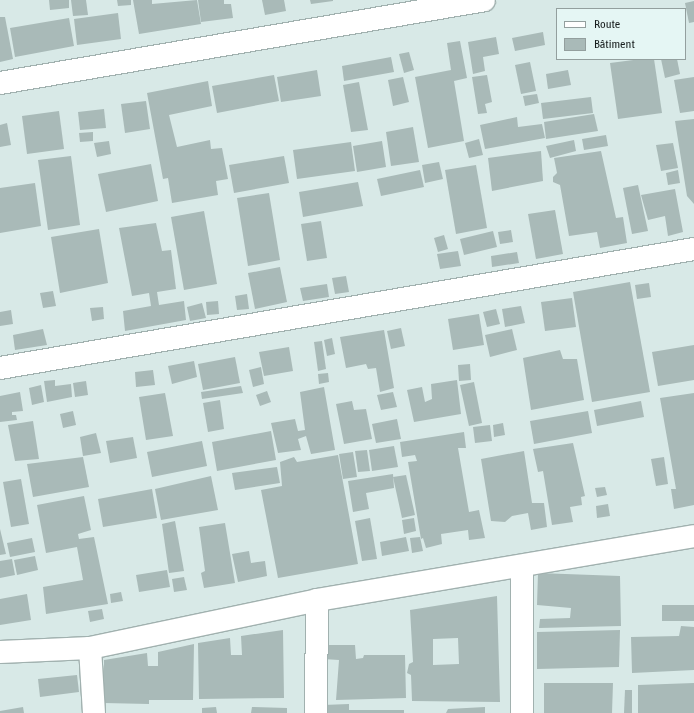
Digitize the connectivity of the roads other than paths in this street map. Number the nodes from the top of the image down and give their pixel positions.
1 (484, 0) edge
2 (0, 83) edge
3 (694, 249) edge
4 (0, 368) edge
5 (694, 536) edge
6 (522, 567) junction
7 (317, 600) junction
8 (90, 648) junction
9 (0, 652) edge
10 (94, 713) edge
11 (316, 713) edge
12 (522, 713) edge

1 - 2 street
3 - 4 street
5 - 6 street
6 - 7 street
6 - 12 street
7 - 8 street
7 - 11 street
8 - 9 street
8 - 10 street

